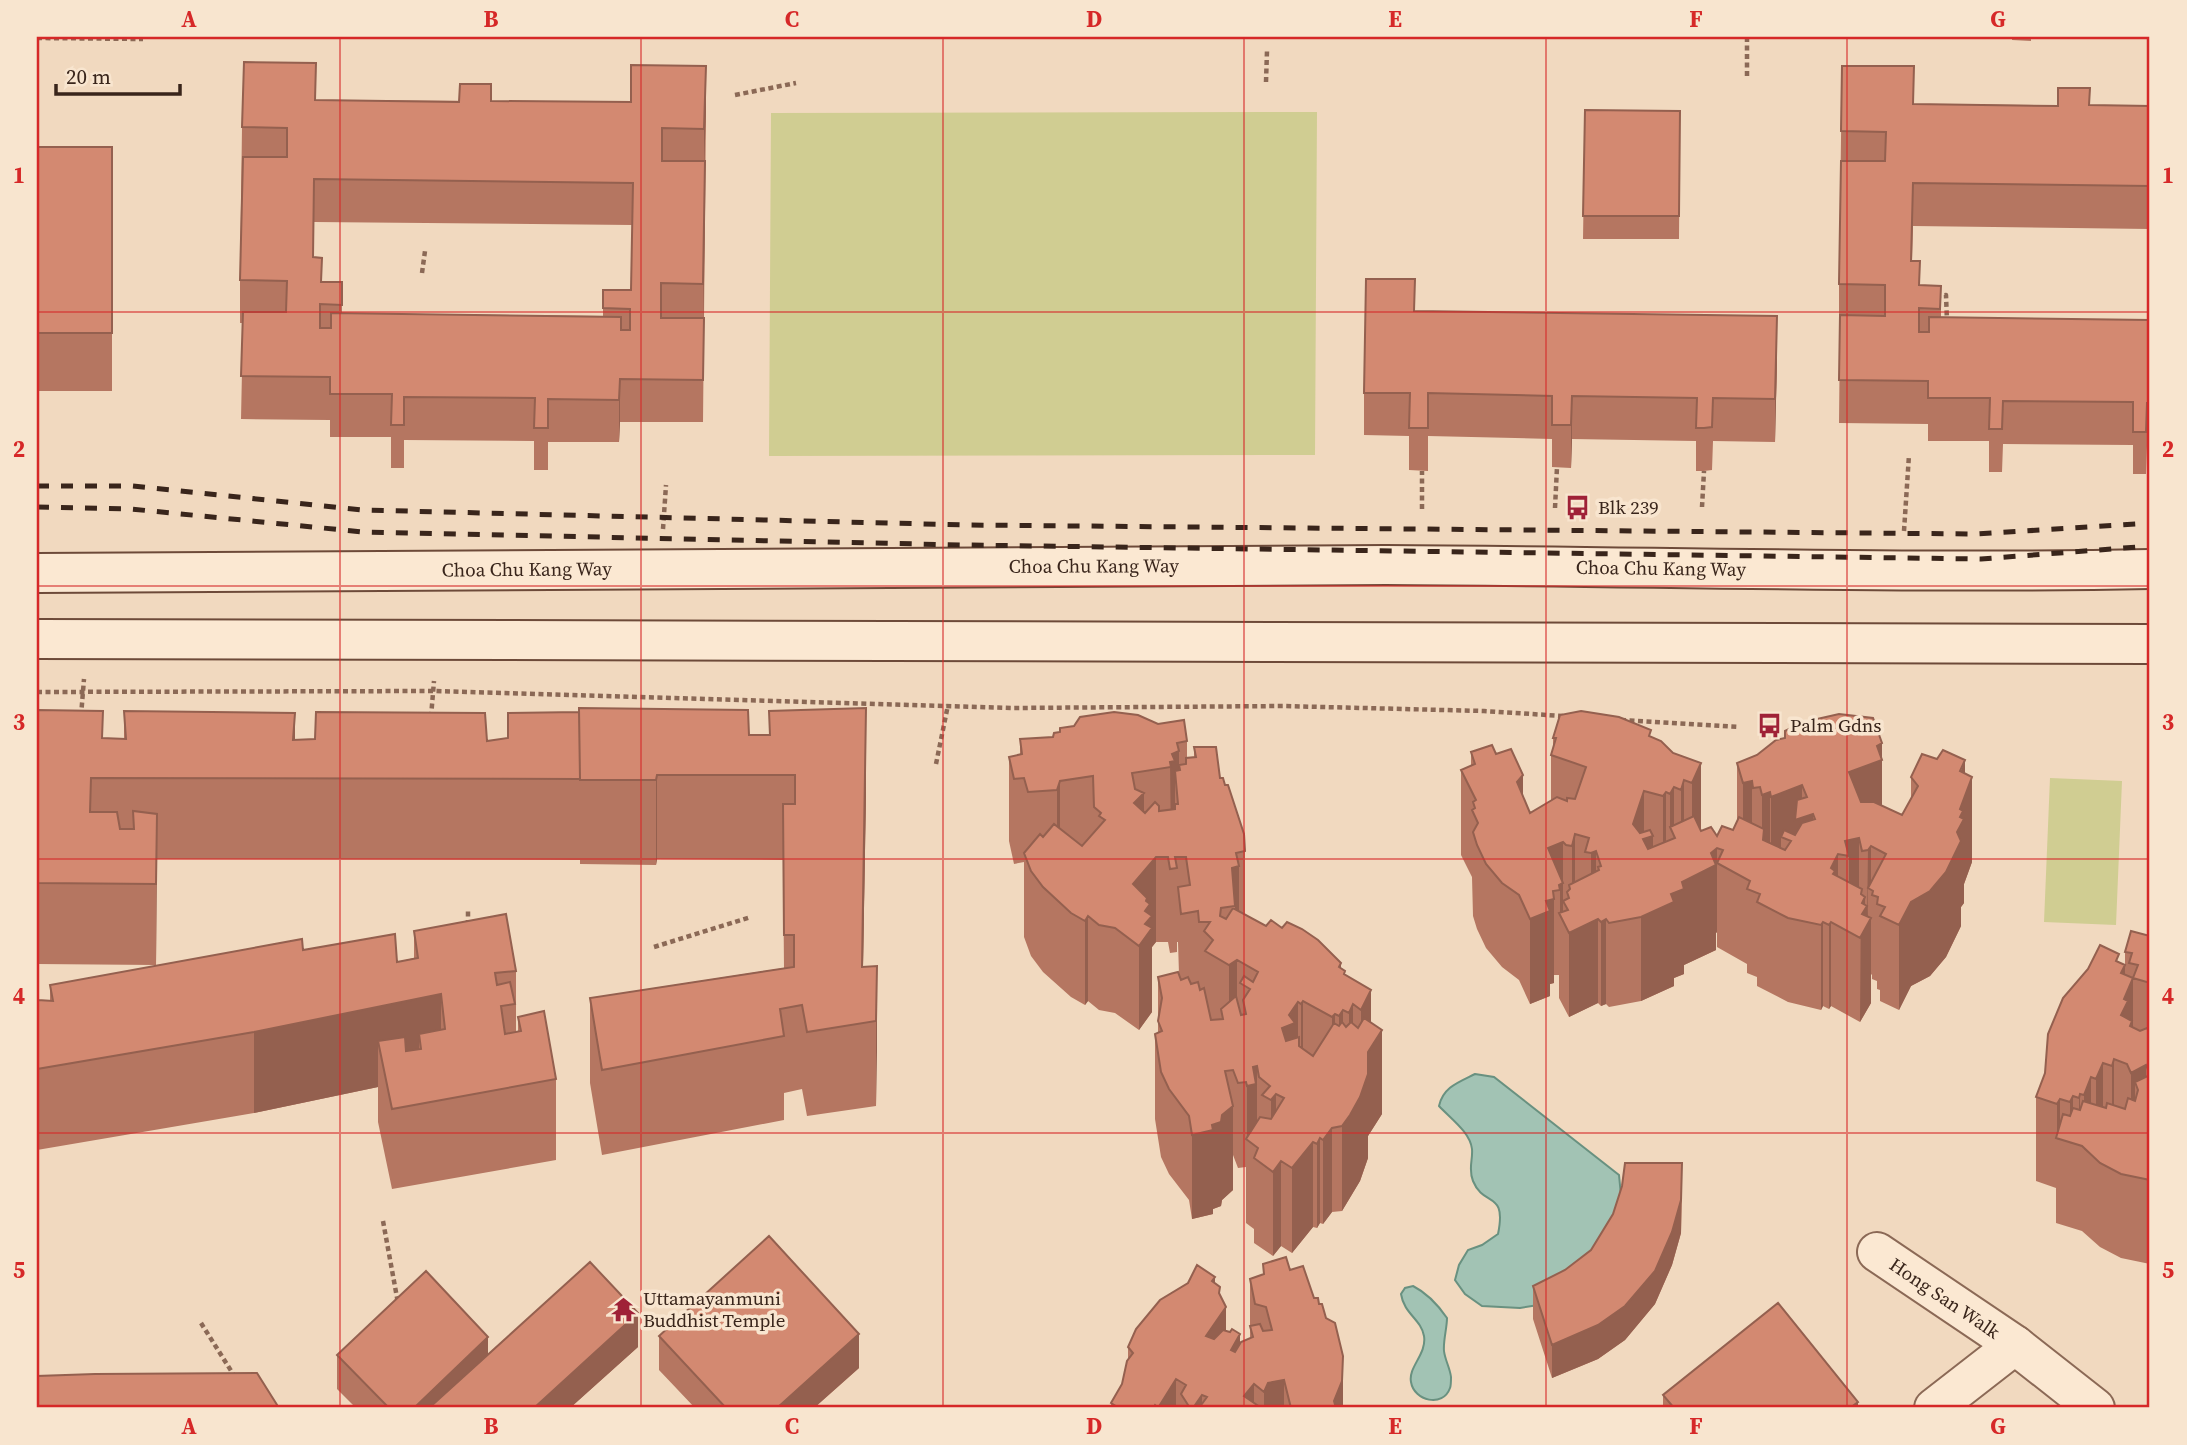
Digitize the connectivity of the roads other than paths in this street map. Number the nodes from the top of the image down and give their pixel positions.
1 (2150, 569) edge
2 (37, 573) edge
3 (37, 639) edge
4 (2150, 644) edge
5 (1877, 1252) dead end
6 (2015, 1345) junction
7 (1934, 1408) edge
8 (2095, 1408) edge

1 - 2 main road, Choa Chu Kang Way
3 - 4 main road
5 - 6 main road, Hong San Walk
6 - 7 main road, Hong San Walk
6 - 8 main road, Hong San Walk

